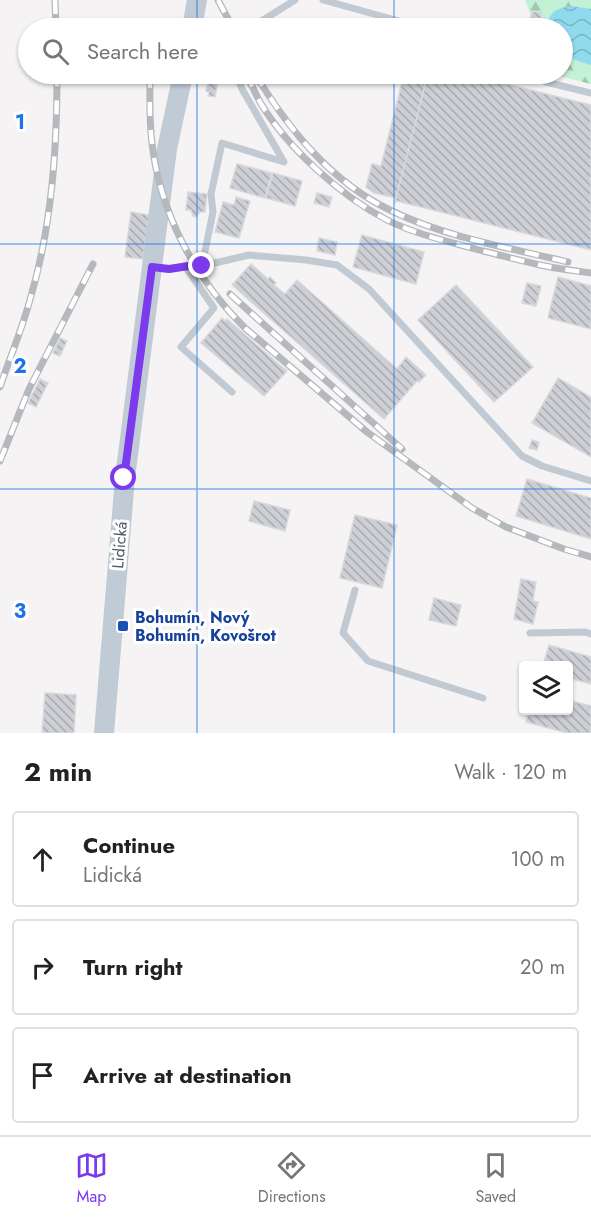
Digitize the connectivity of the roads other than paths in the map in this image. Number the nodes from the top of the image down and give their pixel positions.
1 (197, 0) edge
2 (295, 0) edge
3 (323, 0) edge
4 (358, 0) edge
5 (356, 9) junction
6 (194, 18) edge
7 (266, 18) edge
8 (388, 18) edge
9 (181, 84) edge
10 (240, 84) edge
11 (554, 84) edge
12 (591, 93) edge
13 (185, 266) junction
14 (202, 266) junction
15 (152, 267) junction
16 (232, 392) dead end
17 (591, 481) edge
18 (355, 590) dead end
19 (530, 633) dead end
20 (591, 634) edge
21 (483, 698) dead end
22 (104, 733) edge

1 - 6 street
2 - 7 lane
3 - 5 lane
4 - 5 lane
5 - 8 lane
9 - 15 street, Lidická
10 - 14 lane
11 - 12 lane
13 - 14 lane
13 - 15 lane
13 - 16 lane
14 - 17 lane
15 - 22 street, Lidická
18 - 21 lane
19 - 20 lane

